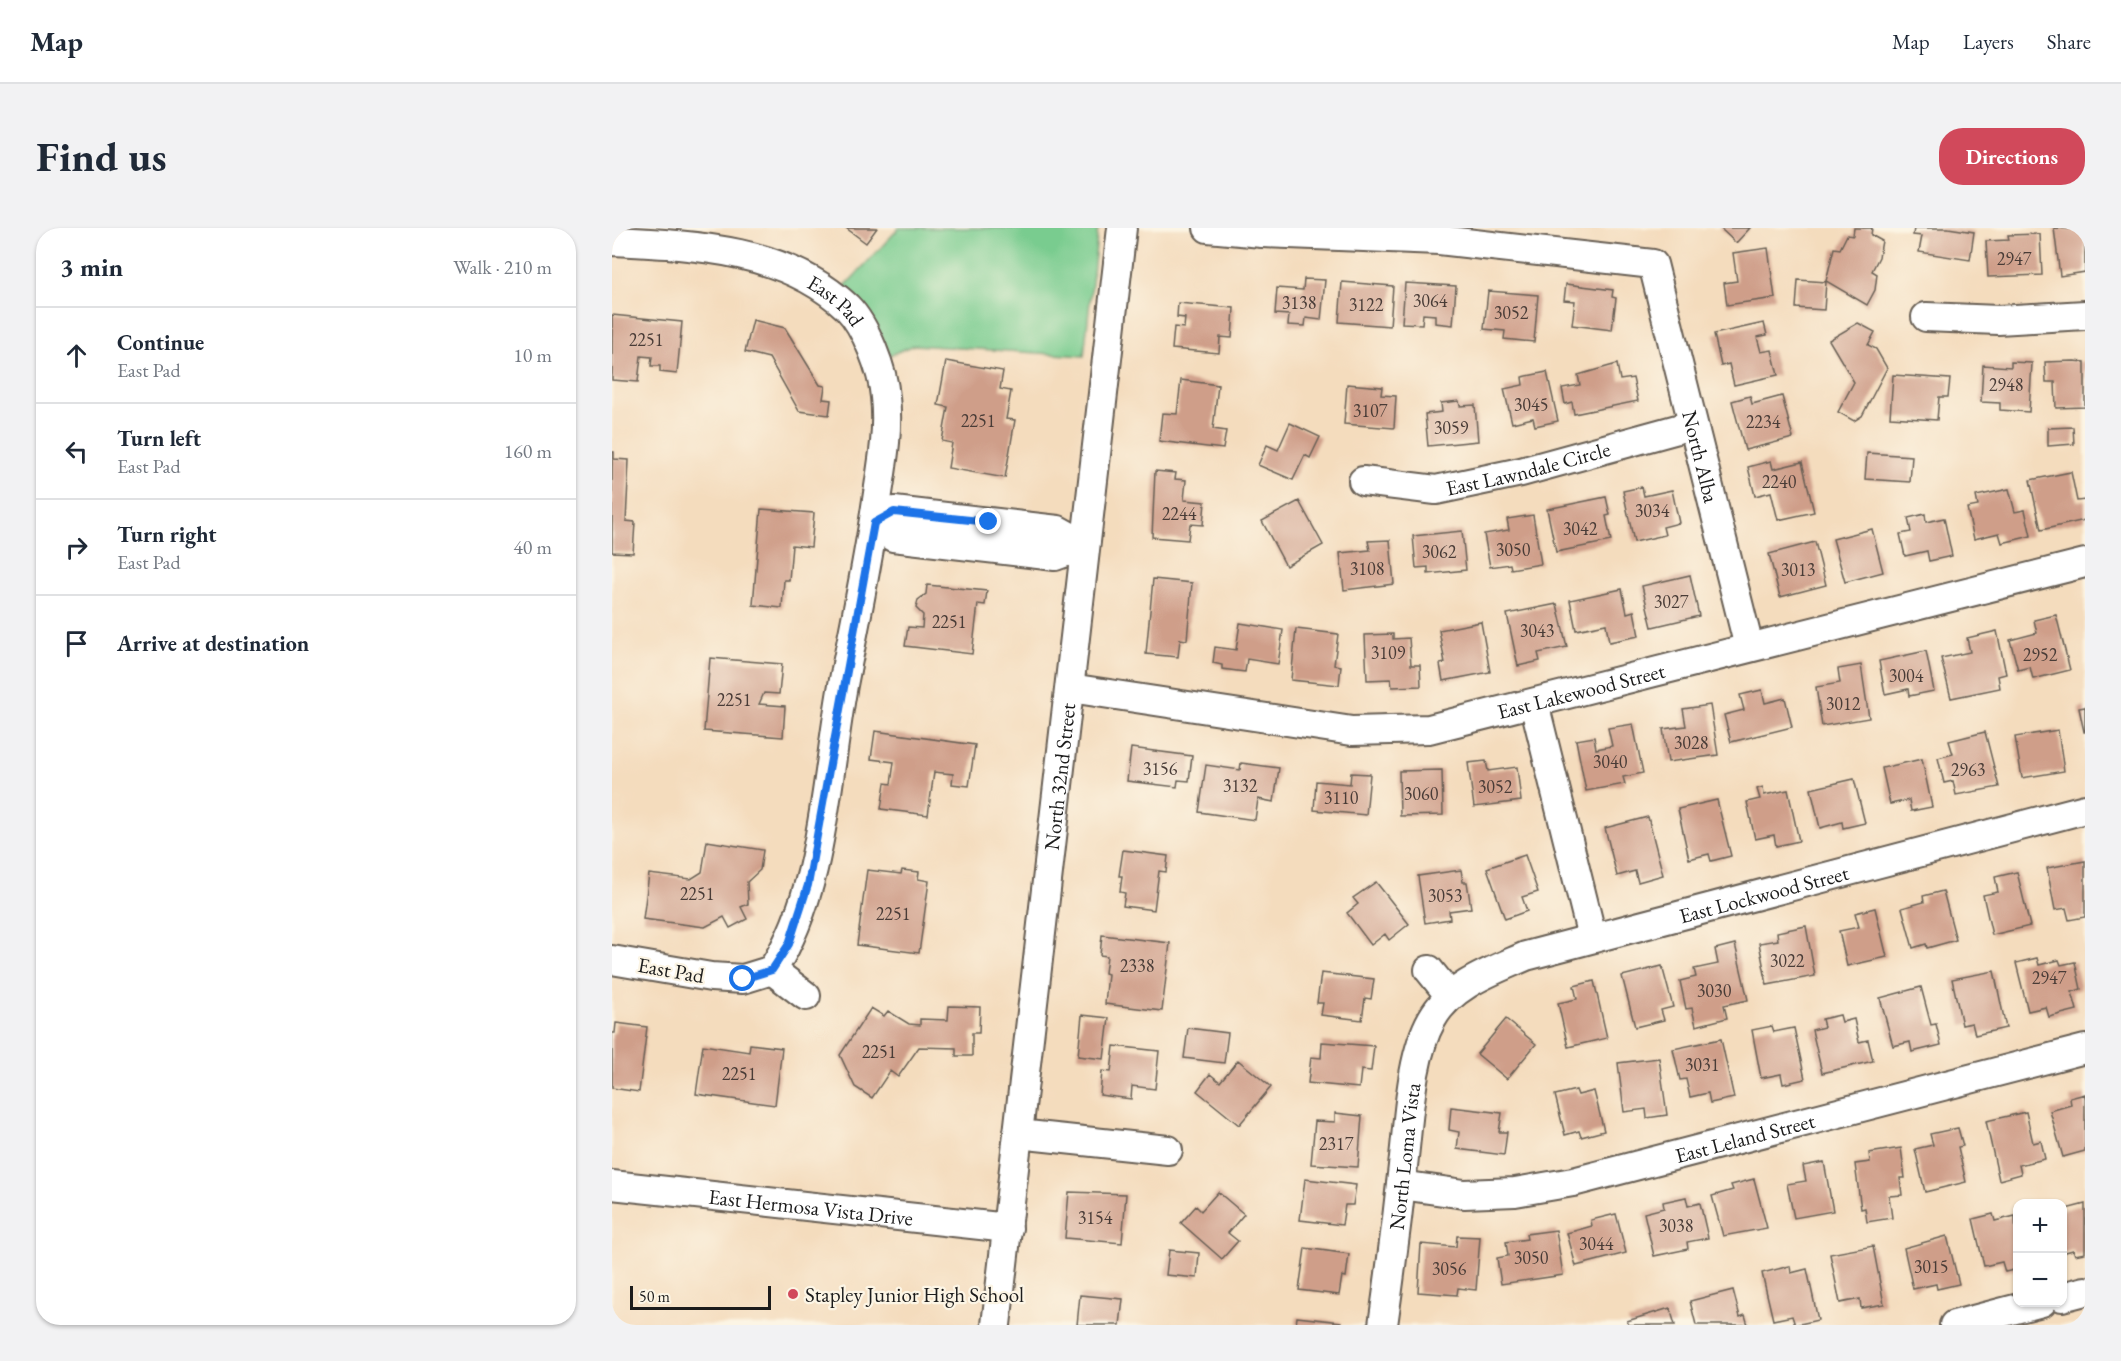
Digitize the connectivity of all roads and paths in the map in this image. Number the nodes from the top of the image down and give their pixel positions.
1 (1122, 228) edge
2 (1208, 228) edge
3 (612, 241) edge
4 (2085, 315) edge
5 (1926, 316) dead end
6 (1692, 425) junction
7 (1363, 481) dead end
8 (874, 523) junction
9 (1085, 545) junction
10 (2085, 563) edge
11 (1749, 647) junction
12 (1070, 687) junction
13 (1534, 703) junction
14 (2085, 809) edge
15 (1592, 937) junction
16 (612, 960) edge
17 (772, 970) junction
18 (1429, 970) dead end
19 (806, 996) dead end
20 (1450, 996) junction
21 (2085, 1049) edge
22 (1018, 1134) junction
23 (1168, 1150) dead end
24 (612, 1185) edge
25 (1401, 1185) junction
26 (1008, 1228) junction
27 (2085, 1291) edge
28 (2067, 1296) edge
29 (2023, 1307) edge
30 (996, 1325) edge
31 (1383, 1325) edge
32 (1954, 1325) edge

1 - 9 street, North 32nd Street
2 - 6 street, North Alba
3 - 8 street, East Pad
4 - 5 street
6 - 7 street, East Lawndale Circle
6 - 11 street, North Alba
8 - 9 street
8 - 17 street, East Pad
9 - 12 street, North 32nd Street
10 - 11 street, East Lakewood Street
11 - 13 street, East Lakewood Street
12 - 13 street, East Lakewood Street
12 - 22 street, North 32nd Street
13 - 15 street
14 - 15 street, East Lockwood Street
15 - 20 street, East Lockwood Street
16 - 17 street, East Pad
17 - 19 street
18 - 20 street
20 - 25 street, North Loma Vista
21 - 25 street, East Leland Street
22 - 23 street
22 - 26 street, North 32nd Street
24 - 26 street, East Hermosa Vista Drive
25 - 31 street, North Loma Vista
26 - 30 street, North 32nd Street
27 - 28 street
29 - 32 street

